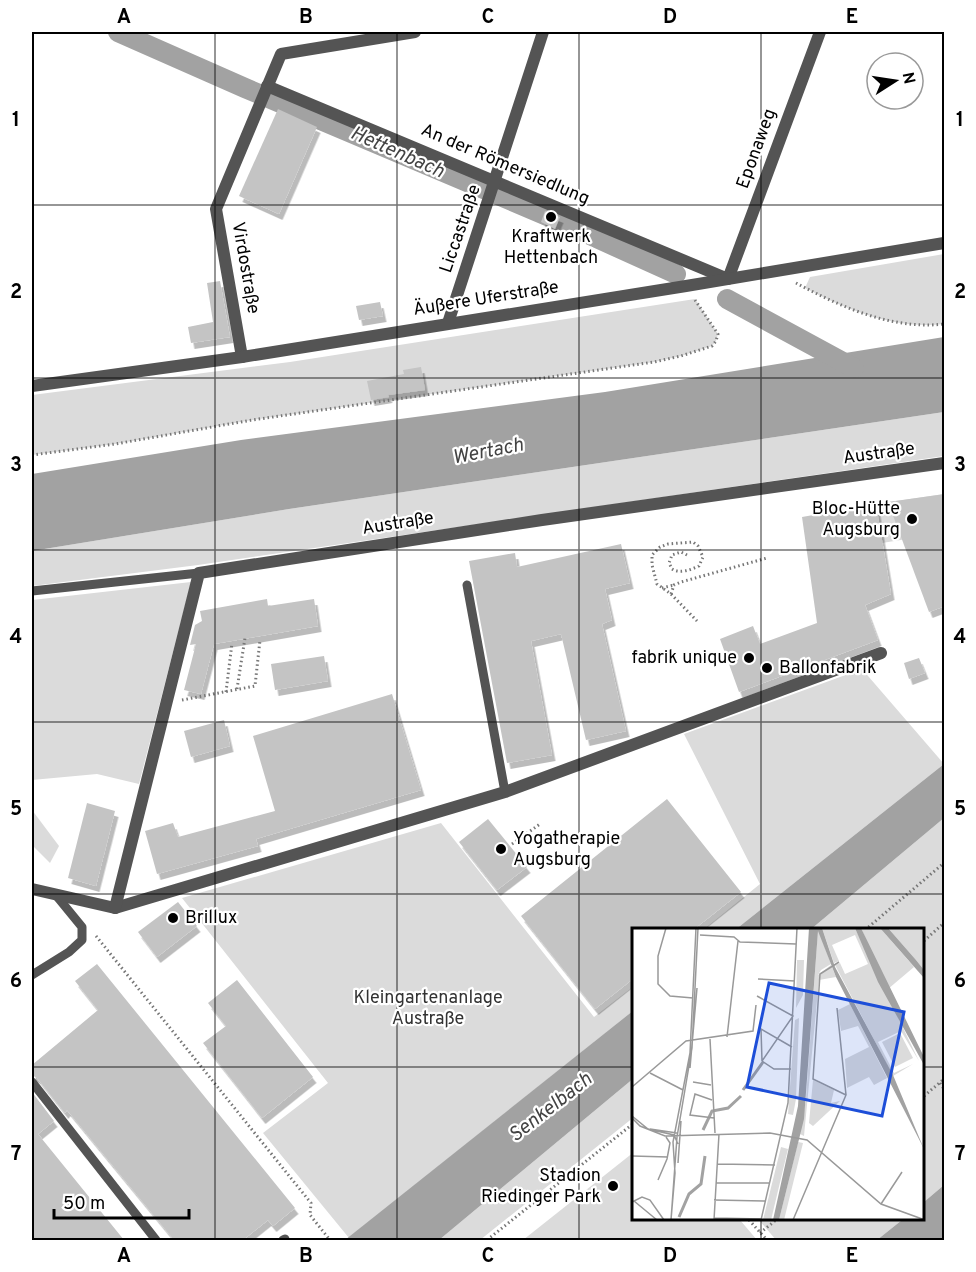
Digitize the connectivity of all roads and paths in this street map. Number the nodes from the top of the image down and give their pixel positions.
1 (154, 32) edge
2 (170, 32) edge
3 (415, 32) edge
4 (543, 32) edge
5 (820, 32) edge
6 (267, 86) junction
7 (496, 181) junction
8 (945, 243) edge
9 (774, 271) junction
10 (728, 279) junction
11 (686, 286) junction
12 (236, 296) dead end
13 (448, 323) junction
14 (945, 324) edge
15 (242, 357) junction
16 (32, 386) edge
17 (32, 455) edge
18 (945, 463) edge
19 (687, 555) dead end
20 (767, 558) dead end
21 (199, 573) junction
22 (467, 585) dead end
23 (674, 585) junction
24 (662, 588) junction
25 (32, 591) edge
26 (671, 594) junction
27 (697, 621) dead end
28 (244, 638) dead end
29 (260, 640) dead end
30 (232, 644) dead end
31 (881, 653) dead end
32 (237, 689) junction
33 (226, 692) junction
34 (166, 703) junction
35 (505, 792) junction
36 (540, 824) dead end
37 (512, 843) dead end
38 (945, 863) edge
39 (32, 889) edge
40 (55, 894) junction
41 (115, 908) junction
42 (945, 923) edge
43 (82, 927) junction
44 (867, 928) edge
45 (925, 940) edge
46 (32, 975) edge
47 (945, 1079) edge
48 (32, 1082) edge
49 (940, 1083) junction
50 (945, 1089) edge
51 (925, 1093) edge
52 (632, 1126) edge
53 (750, 1221) edge
54 (775, 1221) edge
55 (760, 1233) junction
56 (329, 1239) edge
57 (156, 1240) edge
58 (487, 1240) edge
59 (767, 1240) edge

1 - 2 path
3 - 6 street, Virdostraße
4 - 7 street, Liccastraße
5 - 10 street, Eponaweg
6 - 7 street, An der Römersiedlung
6 - 15 street, Virdostraße
7 - 10 street, An der Römersiedlung
7 - 13 street, Liccastraße
8 - 9 street, Äußere Uferstraße
9 - 10 street, Äußere Uferstraße
9 - 14 path
10 - 11 street, Äußere Uferstraße
11 - 13 street, Äußere Uferstraße
11 - 17 path
12 - 15 lane
13 - 15 street, Äußere Uferstraße
15 - 16 street, Äußere Uferstraße
18 - 21 street, Austraße
19 - 24 path
20 - 23 path
21 - 25 lane
21 - 34 street
22 - 35 lane
23 - 24 path
23 - 26 path
24 - 26 path
26 - 27 path
28 - 32 path
29 - 32 path
30 - 33 path
31 - 35 street
32 - 33 path
33 - 34 path
34 - 41 street
35 - 41 street
36 - 37 path
38 - 44 path
39 - 40 street
40 - 41 street
40 - 43 lane
42 - 45 path
43 - 46 lane
43 - 56 path
47 - 49 path
48 - 57 lane
49 - 50 path
49 - 51 path
52 - 58 path
53 - 55 path
54 - 55 path
55 - 59 path

